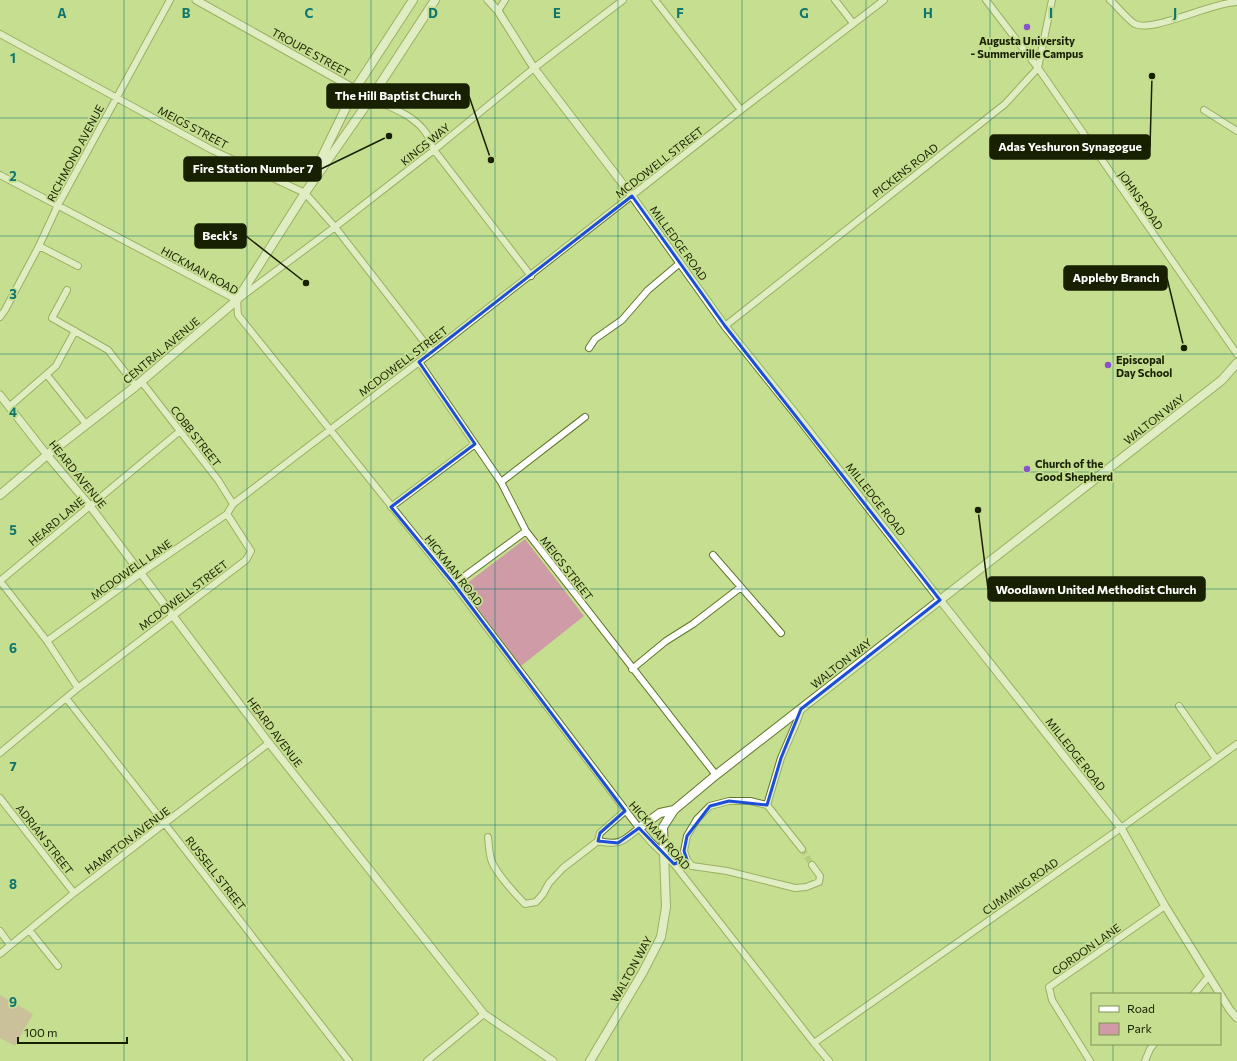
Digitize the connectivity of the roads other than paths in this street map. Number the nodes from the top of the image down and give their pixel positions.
1 (170, 0) edge
2 (196, 0) edge
3 (413, 0) edge
4 (435, 0) edge
5 (488, 0) edge
6 (505, 0) edge
7 (624, 0) edge
8 (655, 0) edge
9 (835, 0) edge
10 (884, 0) edge
11 (986, 0) edge
12 (1052, 0) edge
13 (1110, 0) edge
14 (1237, 2) edge
15 (498, 11) junction
16 (854, 23) junction
17 (0, 34) edge
18 (534, 68) junction
19 (1038, 68) junction
20 (355, 89) junction
21 (117, 97) junction
22 (371, 98) junction
23 (741, 110) junction
24 (1204, 110) dead end
25 (1237, 131) edge
26 (434, 150) junction
27 (0, 174) edge
28 (305, 193) junction
29 (632, 196) junction
30 (58, 205) junction
31 (335, 227) junction
32 (39, 246) junction
33 (680, 263) junction
34 (78, 266) dead end
35 (531, 276) junction
36 (67, 290) dead end
37 (237, 300) junction
38 (0, 317) edge
39 (725, 326) junction
40 (75, 331) junction
41 (588, 348) dead end
42 (432, 352) junction
43 (1237, 354) edge
44 (419, 362) junction
45 (1237, 363) edge
46 (46, 375) junction
47 (139, 383) junction
48 (0, 395) edge
49 (10, 406) junction
50 (585, 417) dead end
51 (86, 424) junction
52 (329, 430) junction
53 (180, 431) junction
54 (475, 444) junction
55 (47, 455) junction
56 (501, 482) junction
57 (0, 495) edge
58 (233, 504) junction
59 (90, 506) junction
60 (391, 508) junction
61 (227, 514) junction
62 (526, 531) junction
63 (713, 555) dead end
64 (141, 573) junction
65 (0, 581) edge
66 (454, 584) junction
67 (741, 587) junction
68 (940, 600) junction
69 (173, 615) junction
70 (781, 633) dead end
71 (47, 641) junction
72 (632, 669) junction
73 (78, 688) junction
74 (66, 698) junction
75 (1180, 706) dead end
76 (801, 709) junction
77 (269, 743) junction
78 (1237, 744) edge
79 (0, 753) edge
80 (1216, 759) junction
81 (716, 775) junction
82 (0, 798) edge
83 (767, 805) junction
84 (674, 810) junction
85 (625, 811) junction
86 (165, 824) junction
87 (639, 828) junction
88 (1120, 828) junction
89 (488, 837) dead end
90 (598, 842) junction
91 (802, 849) tunnel mouth
92 (664, 854) junction
93 (687, 860) junction
94 (674, 864) junction
95 (812, 864) tunnel mouth
96 (74, 893) junction
97 (1165, 906) junction
98 (0, 931) edge
99 (30, 931) junction
100 (10, 945) junction
101 (0, 954) edge
102 (58, 966) dead end
103 (1209, 976) junction
104 (1195, 993) edge
105 (1220, 993) edge
106 (1221, 995) edge
107 (484, 1014) junction
108 (1237, 1018) edge
109 (814, 1043) junction
110 (1153, 1045) edge
111 (349, 1061) edge
112 (427, 1061) edge
113 (553, 1061) edge
114 (590, 1061) edge
115 (829, 1061) edge
116 (1090, 1061) edge
117 (1146, 1061) edge

1 - 21 street, RICHMOND AVENUE
2 - 20 street, TROUPE STREET
3 - 20 main road, CENTRAL AVENUE
4 - 22 main road, CENTRAL AVENUE
5 - 15 street, MILLEDGE ROAD
6 - 15 street
7 - 18 street, KINGS WAY
8 - 23 street
9 - 16 street
10 - 16 street, MCDOWELL STREET
11 - 19 street, JOHNS ROAD
12 - 19 street
13 - 14 street
15 - 18 street, MILLEDGE ROAD
16 - 23 street, MCDOWELL STREET
17 - 21 street, MEIGS STREET
18 - 26 street, KINGS WAY
18 - 29 street, MILLEDGE ROAD
19 - 39 street, PICKENS ROAD
19 - 43 street, JOHNS ROAD
20 - 22 street, TROUPE STREET
20 - 28 main road, CENTRAL AVENUE
21 - 28 street, MEIGS STREET
21 - 30 street, RICHMOND AVENUE
22 - 26 street, TROUPE STREET
22 - 28 main road, CENTRAL AVENUE
23 - 29 street, MCDOWELL STREET
24 - 25 street
26 - 31 street, KINGS WAY
26 - 35 street, TROUPE STREET
27 - 30 street, HICKMAN ROAD
28 - 31 street, MEIGS STREET
28 - 37 main road, CENTRAL AVENUE
29 - 33 street, MILLEDGE ROAD
29 - 35 street, MCDOWELL STREET
30 - 32 street, RICHMOND AVENUE
30 - 37 street, HICKMAN ROAD
31 - 37 street, KINGS WAY
31 - 42 street, MEIGS STREET
32 - 34 street
32 - 38 street, RICHMOND AVENUE
33 - 39 street, MILLEDGE ROAD
33 - 41 street
35 - 42 street, MCDOWELL STREET
36 - 40 street, COBB STREET
37 - 47 main road, CENTRAL AVENUE
37 - 52 street, HICKMAN ROAD
39 - 68 street, MILLEDGE ROAD
40 - 46 street
40 - 47 street, COBB STREET
42 - 44 street, MCDOWELL STREET
44 - 52 street, MCDOWELL STREET
44 - 54 street, MEIGS STREET
45 - 68 main road, WALTON WAY
46 - 49 street
46 - 51 street
47 - 51 main road, CENTRAL AVENUE
47 - 53 street, COBB STREET
48 - 49 street, HEARD AVENUE
49 - 55 street, HEARD AVENUE
50 - 56 street
51 - 55 main road, CENTRAL AVENUE
52 - 58 street, MCDOWELL STREET
52 - 60 street, HICKMAN ROAD
53 - 58 street, COBB STREET
53 - 59 street, HEARD LANE
54 - 56 street, MEIGS STREET
54 - 60 street
55 - 57 main road, CENTRAL AVENUE
55 - 59 street, HEARD AVENUE
56 - 62 street, MEIGS STREET
58 - 61 street, MCDOWELL STREET
59 - 64 street, HEARD AVENUE
59 - 65 street, HEARD LANE
60 - 66 street, HICKMAN ROAD
61 - 64 street, MCDOWELL LANE
61 - 69 street, MCDOWELL STREET
62 - 66 street
62 - 72 street, MEIGS STREET
63 - 67 street
64 - 69 street, HEARD AVENUE
64 - 71 street, MCDOWELL LANE
65 - 71 street
66 - 85 street, HICKMAN ROAD
67 - 70 street
67 - 72 street
68 - 76 main road, WALTON WAY
68 - 88 street, MILLEDGE ROAD
69 - 73 street, MCDOWELL STREET
69 - 77 street, HEARD AVENUE
71 - 73 street
72 - 81 street, MEIGS STREET
73 - 74 street, MCDOWELL STREET
74 - 79 street, MCDOWELL STREET
74 - 86 street, RUSSELL STREET
75 - 80 street
76 - 81 main road, WALTON WAY
76 - 83 street
77 - 86 street, HAMPTON AVENUE
77 - 107 street, HEARD AVENUE
78 - 80 street, CUMMING ROAD
80 - 88 street, CUMMING ROAD
81 - 84 main road, WALTON WAY
82 - 96 street, ADRIAN STREET
83 - 91 street
83 - 93 street
84 - 87 main road
84 - 92 main road, WALTON WAY
85 - 87 street, HICKMAN ROAD
85 - 90 street
86 - 96 street, HAMPTON AVENUE
86 - 111 street, RUSSELL STREET
87 - 90 street
87 - 92 street, HICKMAN ROAD
88 - 97 street, MILLEDGE ROAD
88 - 109 street, CUMMING ROAD
89 - 90 street
92 - 94 street, HICKMAN ROAD
92 - 114 main road, WALTON WAY
93 - 94 street
93 - 95 street
94 - 109 street, HICKMAN ROAD
96 - 99 street, HAMPTON AVENUE
97 - 103 street, MILLEDGE ROAD
97 - 116 street, GORDON LANE
98 - 100 street
99 - 100 street, HAMPTON AVENUE
99 - 102 street
100 - 101 street, HAMPTON AVENUE
103 - 104 street
103 - 105 street, MILLEDGE ROAD
106 - 108 street, MILLEDGE ROAD
107 - 112 street
107 - 113 street, HEARD AVENUE
109 - 115 street, HICKMAN ROAD
110 - 117 street

